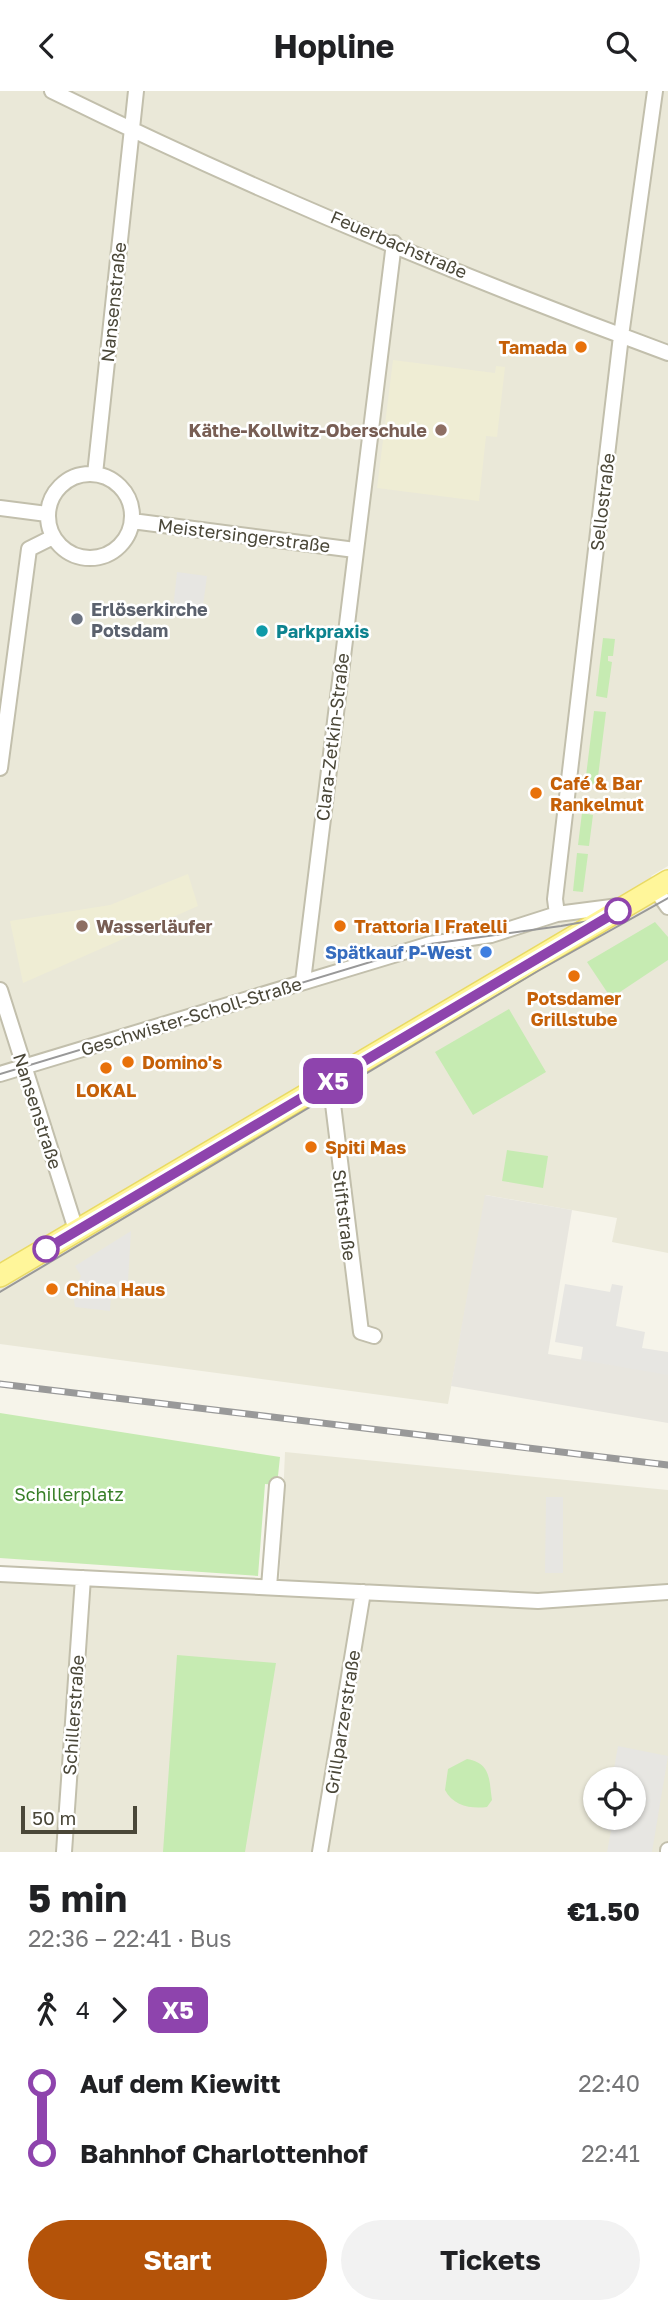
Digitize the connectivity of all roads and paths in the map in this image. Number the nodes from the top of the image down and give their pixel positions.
1 (52, 91) edge
2 (136, 91) edge
3 (655, 91) edge
4 (131, 130) junction
5 (394, 243) junction
6 (621, 335) junction
7 (668, 353) edge
8 (95, 474) junction
9 (0, 508) edge
10 (47, 514) junction
11 (132, 521) junction
12 (53, 537) junction
13 (355, 550) junction
14 (0, 768) edge
15 (664, 893) edge
16 (627, 905) junction
17 (557, 914) junction
18 (303, 981) junction
19 (0, 990) edge
20 (24, 1067) junction
21 (0, 1074) edge
22 (322, 1088) junction
23 (77, 1233) junction
24 (0, 1276) edge
25 (374, 1336) dead end
26 (277, 1485) dead end
27 (0, 1573) edge
28 (83, 1578) junction
29 (270, 1587) junction
30 (363, 1592) junction
31 (668, 1592) edge
32 (64, 1852) edge
33 (320, 1852) edge

1 - 4 street, Feuerbachstraße
2 - 4 street
3 - 6 street, Sellostraße
4 - 5 street, Feuerbachstraße
4 - 8 street, Nansenstraße
5 - 6 street, Feuerbachstraße
5 - 13 street, Clara-Zetkin-Straße
6 - 7 street, Feuerbachstraße
6 - 17 street, Sellostraße
8 - 10 street
8 - 11 street
9 - 10 street
10 - 12 street
11 - 12 street
11 - 13 street, Meistersingerstraße
12 - 14 street
13 - 18 street, Clara-Zetkin-Straße
15 - 16 main road
16 - 17 street, Geschwister-Scholl-Straße
16 - 22 main road
17 - 18 street, Geschwister-Scholl-Straße
18 - 20 street, Geschwister-Scholl-Straße
19 - 20 street, Nansenstraße
20 - 21 street, Geschwister-Scholl-Straße
20 - 23 street, Nansenstraße
22 - 23 main road
22 - 25 street, Stiftstraße
23 - 24 main road
26 - 29 street
27 - 28 street
28 - 29 street
28 - 32 street, Schillerstraße
29 - 30 street
30 - 31 street
30 - 33 street, Grillparzerstraße

